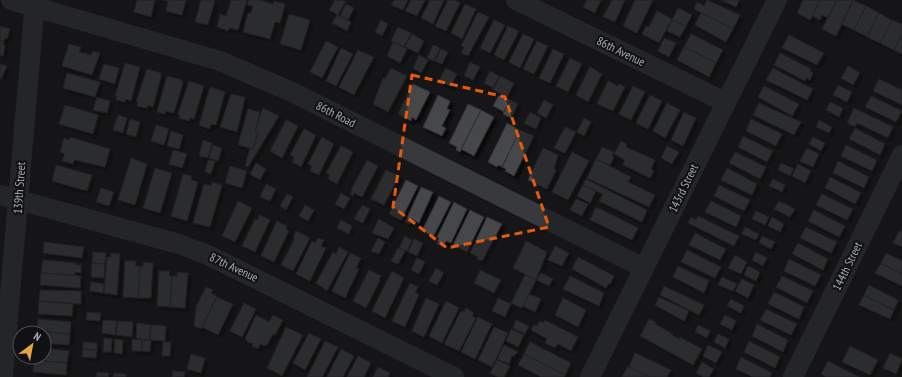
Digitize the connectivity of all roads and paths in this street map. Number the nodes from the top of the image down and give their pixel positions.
1 (11, 0) edge
2 (516, 0) edge
3 (777, 0) edge
4 (34, 3) edge
5 (725, 102) junction
6 (902, 155) edge
7 (9, 198) edge
8 (644, 268) junction
9 (3, 377) edge
10 (454, 377) edge
11 (590, 377) edge
12 (793, 377) edge

1 - 4 street, 86th Road
2 - 5 street, 86th Avenue
3 - 5 street, 143rd Street
4 - 7 street, 139th Street
4 - 8 street, 86th Road
5 - 8 street, 143rd Street
6 - 12 street, 144th Street
7 - 9 street, 139th Street
7 - 10 street, 87th Avenue
8 - 11 street, 143rd Street

